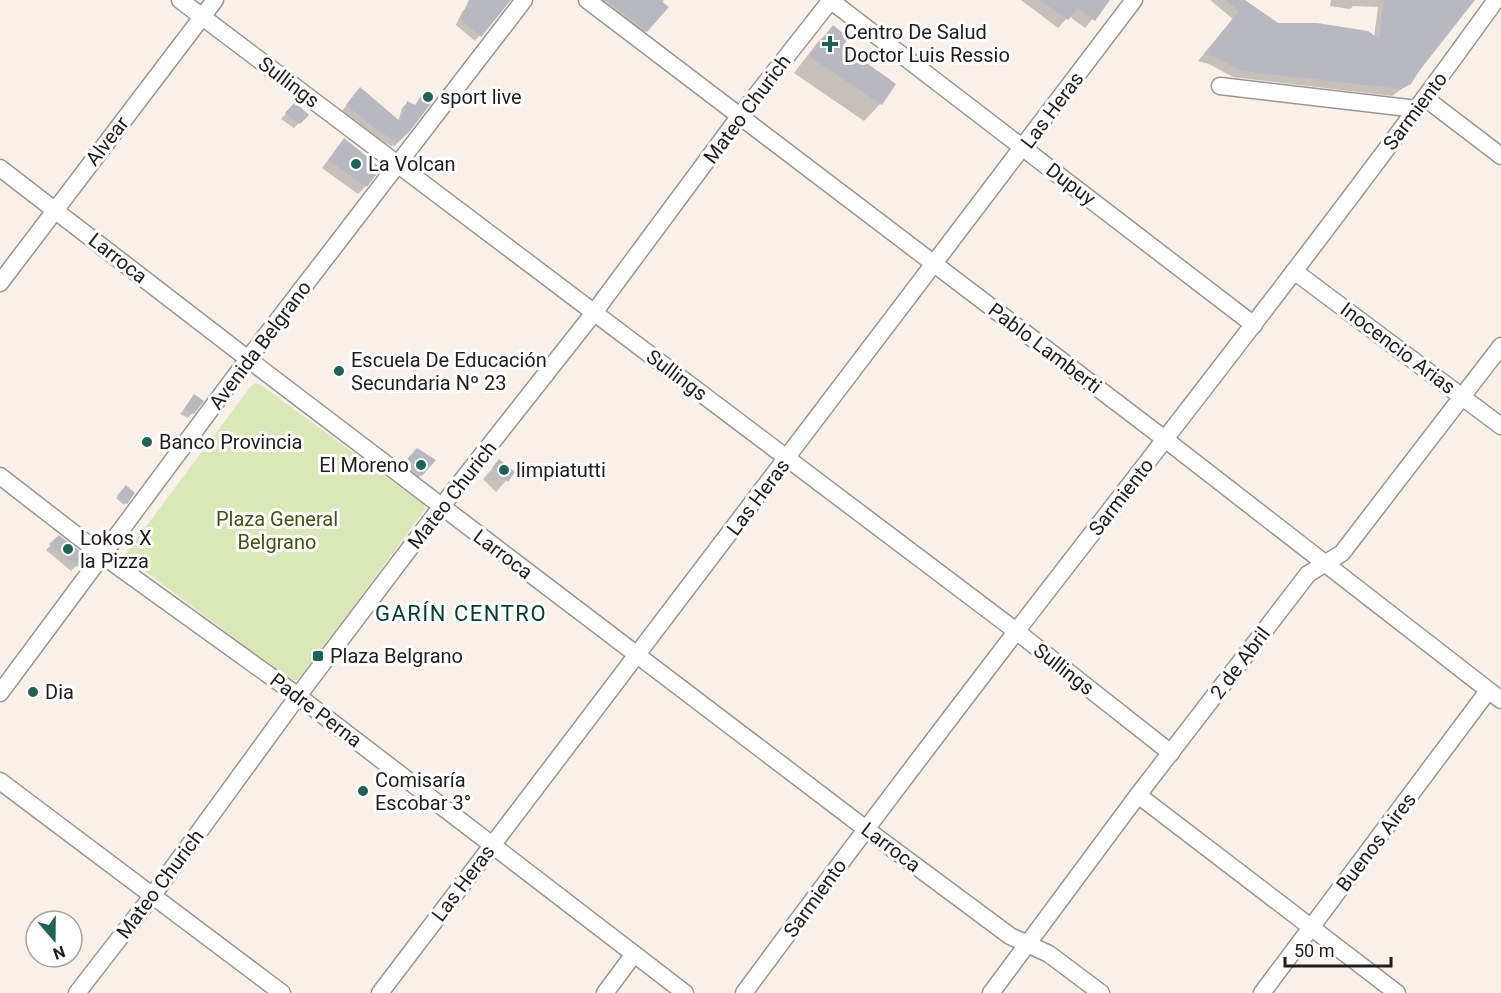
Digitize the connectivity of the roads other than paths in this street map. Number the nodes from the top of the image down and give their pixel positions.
1 (180, 0) edge
2 (215, 0) edge
3 (524, 0) edge
4 (587, 0) edge
5 (830, 0) edge
6 (1134, 0) edge
7 (1496, 0) edge
8 (202, 17) junction
9 (1220, 86) dead end
10 (1421, 103) junction
11 (739, 117) junction
12 (1023, 148) junction
13 (1501, 156) edge
14 (399, 164) junction
15 (0, 168) edge
16 (55, 209) junction
17 (933, 264) junction
18 (1294, 271) junction
19 (0, 283) edge
20 (593, 314) junction
21 (1254, 324) junction
22 (1501, 346) edge
23 (248, 360) junction
24 (1462, 397) junction
25 (1501, 426) edge
26 (1166, 440) junction
27 (788, 458) junction
28 (0, 476) edge
29 (441, 507) junction
30 (102, 555) junction
31 (1324, 563) junction
32 (1016, 631) junction
33 (637, 655) junction
34 (0, 693) edge
35 (1494, 695) edge
36 (298, 696) junction
37 (1171, 753) junction
38 (0, 781) edge
39 (1138, 795) junction
40 (866, 829) junction
41 (492, 844) junction
42 (153, 895) junction
43 (1312, 928) junction
44 (1028, 944) junction
45 (634, 954) junction
46 (77, 993) edge
47 (282, 993) edge
48 (380, 993) edge
49 (605, 993) edge
50 (685, 993) edge
51 (744, 993) edge
52 (991, 993) edge
53 (1101, 993) edge
54 (1262, 993) edge
55 (1397, 993) edge

1 - 8 street, Sullings
2 - 8 street, Alvear
3 - 14 street, Avenida Belgrano
4 - 11 street, Pablo Lamberti
5 - 11 street, Mateo Churich
5 - 12 street, Dupuy
6 - 12 street, Las Heras
7 - 10 street, Sarmiento
8 - 14 street, Sullings
8 - 16 street, Alvear
9 - 10 street
10 - 13 street
10 - 18 street, Sarmiento
11 - 17 street, Pablo Lamberti
11 - 20 street, Mateo Churich
12 - 17 street, Las Heras
12 - 21 street, Dupuy
14 - 20 street, Sullings
14 - 23 street, Avenida Belgrano
15 - 16 street, Larroca
16 - 19 street, Alvear
16 - 23 street, Larroca
17 - 26 street, Pablo Lamberti
17 - 27 street, Las Heras
18 - 21 street, Sarmiento
18 - 24 street, Inocencio Arias
20 - 27 street, Sullings
20 - 29 street, Mateo Churich
21 - 26 street, Sarmiento
22 - 24 street, 2 de Abril
23 - 29 street, Larroca
23 - 30 street, Avenida Belgrano
24 - 25 street, Inocencio Arias
24 - 31 street, 2 de Abril
26 - 31 street, Pablo Lamberti
26 - 32 street, Sarmiento
27 - 32 street, Sullings
27 - 33 street, Las Heras
28 - 30 street, Padre Perna
29 - 33 street, Larroca
29 - 36 street, Mateo Churich
30 - 34 street, Avenida Belgrano
30 - 36 street, Padre Perna
31 - 35 street, Pablo Lamberti
31 - 37 street, 2 de Abril
32 - 37 street, Sullings
32 - 40 street, Sarmiento
33 - 40 street, Larroca
33 - 41 street, Las Heras
35 - 43 street, Buenos Aires
36 - 41 street, Padre Perna
36 - 42 street, Mateo Churich
37 - 39 street, 2 de Abril
38 - 42 street
39 - 43 street
39 - 44 street, 2 de Abril
40 - 44 street, Larroca
40 - 51 street, Sarmiento
41 - 45 street, Padre Perna
41 - 48 street, Las Heras
42 - 46 street, Mateo Churich
42 - 47 street
43 - 54 street, Buenos Aires
43 - 55 street
44 - 52 street, 2 de Abril
44 - 53 street, Larroca
45 - 49 street
45 - 50 street, Padre Perna

